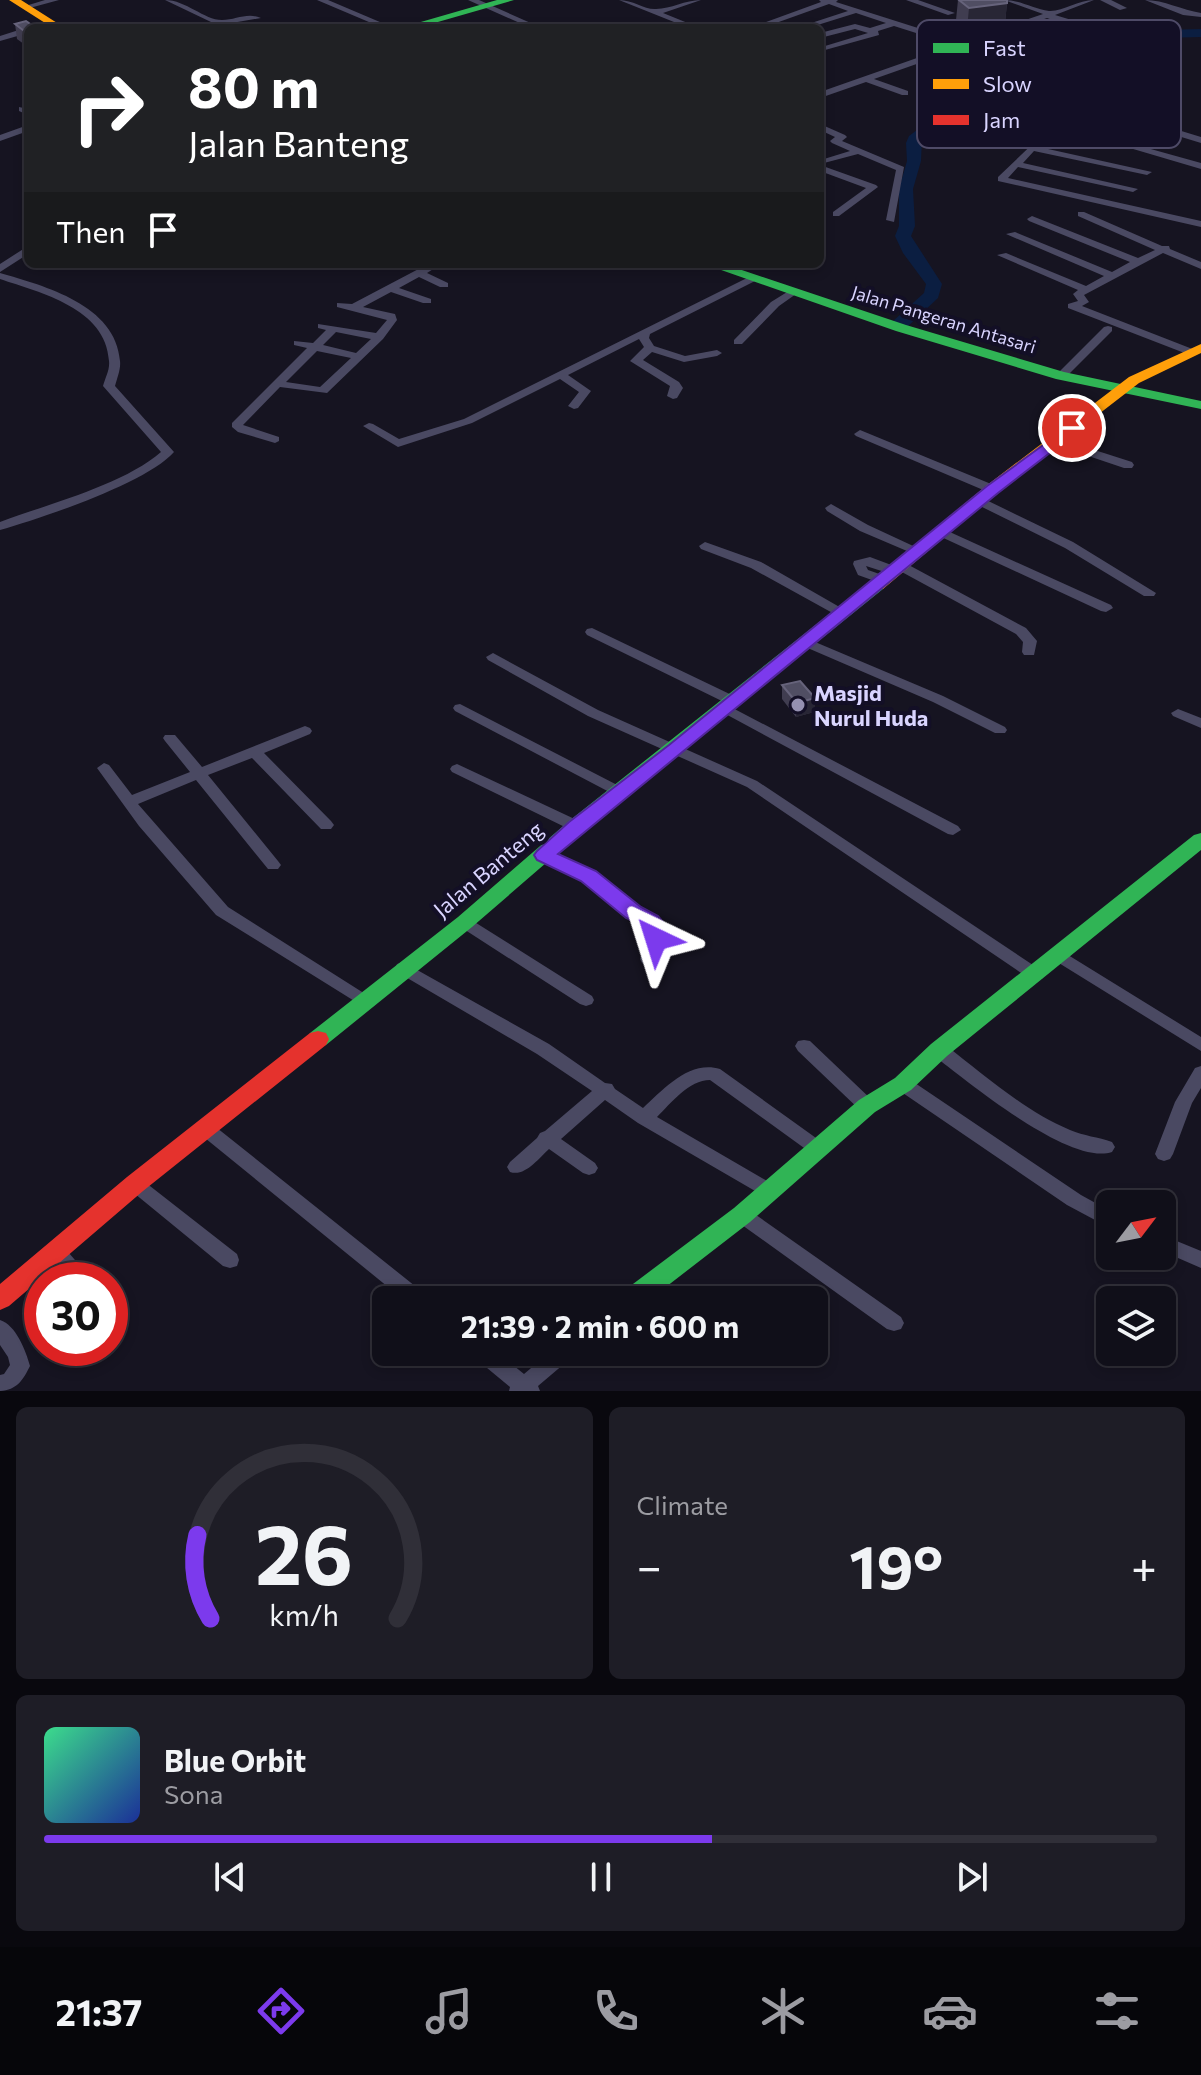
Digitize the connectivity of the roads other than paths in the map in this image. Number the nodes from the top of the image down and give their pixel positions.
1 (55, 0) edge
2 (321, 0) edge
3 (509, 0) edge
4 (623, 0) edge
5 (697, 0) edge
6 (910, 0) edge
7 (1008, 0) edge
8 (1090, 0) edge
9 (1104, 0) edge
10 (1149, 0) edge
11 (175, 1) edge
12 (828, 1) edge
13 (20, 3) edge
14 (480, 3) edge
15 (1123, 8) dead end
16 (856, 11) junction
17 (656, 12) junction
18 (951, 13) dead end
19 (1050, 14) junction
20 (1201, 15) edge
21 (257, 18) dead end
22 (1033, 20) edge
23 (1063, 20) edge
24 (894, 23) junction
25 (46, 24) edge
26 (220, 24) joint
27 (380, 24) edge
28 (417, 24) edge
29 (529, 24) edge
30 (686, 24) edge
31 (765, 24) edge
32 (813, 24) edge
33 (917, 30) edge
34 (24, 31) edge
35 (870, 31) junction
36 (824, 35) edge
37 (824, 38) edge
38 (0, 39) edge
39 (841, 44) junction
40 (828, 48) dead end
41 (917, 61) edge
42 (866, 79) junction
43 (824, 84) edge
44 (836, 89) junction
45 (905, 93) dead end
46 (824, 94) edge
47 (24, 129) edge
48 (824, 129) edge
49 (1181, 135) edge
50 (1, 137) edge
51 (835, 141) junction
52 (1201, 143) edge
53 (824, 145) edge
54 (1031, 148) edge
55 (1059, 148) edge
56 (1138, 148) edge
57 (858, 151) junction
58 (1180, 160) junction
59 (824, 162) edge
60 (824, 164) edge
61 (1016, 164) junction
62 (1201, 166) edge
63 (873, 187) junction
64 (1133, 189) junction
65 (896, 193) junction
66 (1119, 205) junction
67 (836, 214) dead end
68 (1081, 214) dead end
69 (1032, 219) dead end
70 (891, 220) dead end
71 (1201, 224) edge
72 (1011, 234) dead end
73 (1165, 248) junction
74 (24, 252) edge
75 (1002, 255) dead end
76 (1139, 262) junction
77 (1201, 266) edge
78 (428, 268) edge
79 (723, 268) edge
80 (0, 269) edge
81 (418, 273) junction
82 (0, 276) edge
83 (1113, 276) junction
84 (753, 278) junction
85 (444, 285) dead end
86 (389, 288) junction
87 (1087, 290) junction
88 (792, 292) junction
89 (427, 301) dead end
90 (341, 305) dead end
91 (355, 307) junction
92 (1108, 329) dead end
93 (645, 332) junction
94 (379, 337) junction
95 (738, 342) dead end
96 (298, 343) dead end
97 (316, 347) junction
98 (650, 348) junction
99 (1198, 350) edge
100 (717, 353) dead end
101 (359, 357) junction
102 (561, 375) junction
103 (1061, 376) junction
104 (280, 384) junction
105 (1122, 390) junction
106 (673, 396) dead end
107 (1201, 405) edge
108 (574, 406) dead end
109 (369, 426) dead end
110 (860, 434) dead end
111 (275, 439) dead end
112 (1054, 441) junction
113 (1128, 465) dead end
114 (986, 495) junction
115 (831, 508) dead end
116 (0, 526) edge
117 (941, 532) junction
118 (705, 546) dead end
119 (918, 551) junction
120 (892, 572) junction
121 (1149, 593) dead end
122 (1106, 608) dead end
123 (843, 613) junction
124 (592, 632) dead end
125 (808, 643) junction
126 (1029, 652) dead end
127 (493, 657) dead end
128 (729, 704) junction
129 (460, 708) dead end
130 (1178, 713) dead end
131 (1201, 724) edge
132 (1000, 730) dead end
133 (305, 731) dead end
134 (170, 738) dead end
135 (675, 750) junction
136 (254, 751) junction
137 (104, 768) dead end
138 (457, 769) dead end
139 (199, 774) junction
140 (620, 792) junction
141 (129, 802) junction
142 (326, 825) dead end
143 (576, 826) junction
144 (953, 830) dead end
145 (1201, 840) edge
146 (544, 855) junction
147 (273, 865) dead end
148 (465, 922) junction
149 (1060, 956) junction
150 (648, 959) dead end
151 (403, 968) junction
152 (1036, 975) junction
153 (586, 1000) dead end
154 (364, 1001) junction
155 (1201, 1045) edge
156 (804, 1046) dead end
157 (939, 1050) junction
158 (1201, 1073) edge
159 (903, 1084) junction
160 (606, 1089) junction
161 (867, 1106) junction
162 (644, 1118) junction
163 (206, 1129) junction
164 (546, 1138) junction
165 (1106, 1147) dead end
166 (817, 1148) junction
167 (1164, 1154) dead end
168 (516, 1167) dead end
169 (589, 1168) dead end
170 (135, 1184) junction
171 (768, 1190) junction
172 (1096, 1212) edge
173 (742, 1215) junction
174 (1176, 1249) edge
175 (56, 1252) junction
176 (230, 1260) dead end
177 (1201, 1260) edge
178 (65, 1262) edge
179 (401, 1286) edge
180 (648, 1286) edge
181 (0, 1299) edge
182 (894, 1323) dead end
183 (0, 1328) edge
184 (498, 1366) edge
185 (549, 1366) edge
186 (0, 1384) edge
187 (524, 1389) edge

1 - 13 street
2 - 27 street
3 - 14 street
4 - 17 street
5 - 17 street
6 - 18 street
7 - 19 street
8 - 19 street
9 - 15 street
10 - 20 street
11 - 26 street
12 - 16 street
12 - 31 street
13 - 25 street
14 - 28 street
14 - 29 street
16 - 24 street
16 - 32 street
17 - 30 street
19 - 22 street
19 - 23 street
21 - 26 street
24 - 33 street
24 - 35 street
34 - 38 street
35 - 36 street
35 - 39 street
37 - 39 street
39 - 40 street
41 - 42 street
42 - 44 street
42 - 45 street
43 - 44 street
44 - 46 street
47 - 50 street
48 - 51 street
49 - 52 street
51 - 53 street
51 - 57 street
52 - 58 street
54 - 61 street
55 - 64 street
56 - 58 street
57 - 59 street
57 - 65 street
58 - 62 street
60 - 63 street
61 - 64 street
61 - 66 street
63 - 65 street
63 - 67 street
64 - 66 street
65 - 70 street
66 - 71 street
68 - 73 street
69 - 76 street
72 - 83 street
73 - 76 street
73 - 77 street
74 - 80 street
75 - 87 street
76 - 83 street
78 - 81 street
79 - 84 street, Jalan Pangeran Antasari
81 - 85 street
81 - 86 street
82 - 116 street
83 - 87 street
84 - 88 street, Jalan Pangeran Antasari
84 - 93 street
86 - 89 street
86 - 91 street
87 - 99 street
88 - 95 street
88 - 103 street, Jalan Pangeran Antasari
90 - 91 street
91 - 94 street
92 - 103 street
93 - 98 street
93 - 102 street
94 - 97 street
94 - 101 street
96 - 97 street
97 - 101 street
97 - 104 street
98 - 100 street
98 - 106 street
99 - 105 street, Jalan Banteng
101 - 104 street
102 - 108 street
102 - 109 street
103 - 105 street, Jalan Pangeran Antasari
104 - 111 street
105 - 107 street, Jalan Pangeran Antasari
105 - 112 street, Jalan Banteng
110 - 114 street
112 - 113 street
112 - 114 street, Jalan Banteng
114 - 117 street, Jalan Banteng
114 - 121 street
115 - 119 street
117 - 119 street, Jalan Banteng
117 - 122 street
118 - 123 street
119 - 120 street, Jalan Banteng
120 - 123 street, Jalan Banteng
120 - 126 street
123 - 125 street, Jalan Banteng
124 - 128 street
125 - 128 street, Jalan Banteng
125 - 132 street
127 - 135 street
128 - 135 street, Jalan Banteng
128 - 144 street
129 - 140 street
130 - 131 street
133 - 136 street
134 - 139 street
135 - 140 street, Jalan Banteng
135 - 152 street
136 - 139 street
136 - 142 street
137 - 141 street
138 - 143 street
139 - 141 street
139 - 147 street
140 - 143 street, Jalan Banteng
141 - 154 street
143 - 146 street, Jalan Banteng
145 - 149 street
146 - 148 street, Jalan Banteng
146 - 150 street
148 - 151 street, Jalan Banteng
148 - 153 street
149 - 152 street
149 - 155 street
151 - 154 street, Jalan Banteng
151 - 160 street
152 - 157 street
154 - 163 street, Jalan Banteng
156 - 161 street
157 - 159 street
157 - 165 street
158 - 167 street
159 - 161 street
159 - 172 street
160 - 162 street
160 - 164 street
161 - 166 street
162 - 166 street
162 - 171 street
163 - 170 street, Jalan Banteng
163 - 179 street
164 - 168 street
164 - 169 street
166 - 171 street
170 - 175 street, Jalan Banteng
170 - 176 street
171 - 173 street
173 - 180 street
173 - 182 street
174 - 177 street
175 - 178 street
175 - 181 street, Jalan Banteng
183 - 186 street
184 - 187 street
185 - 187 street

